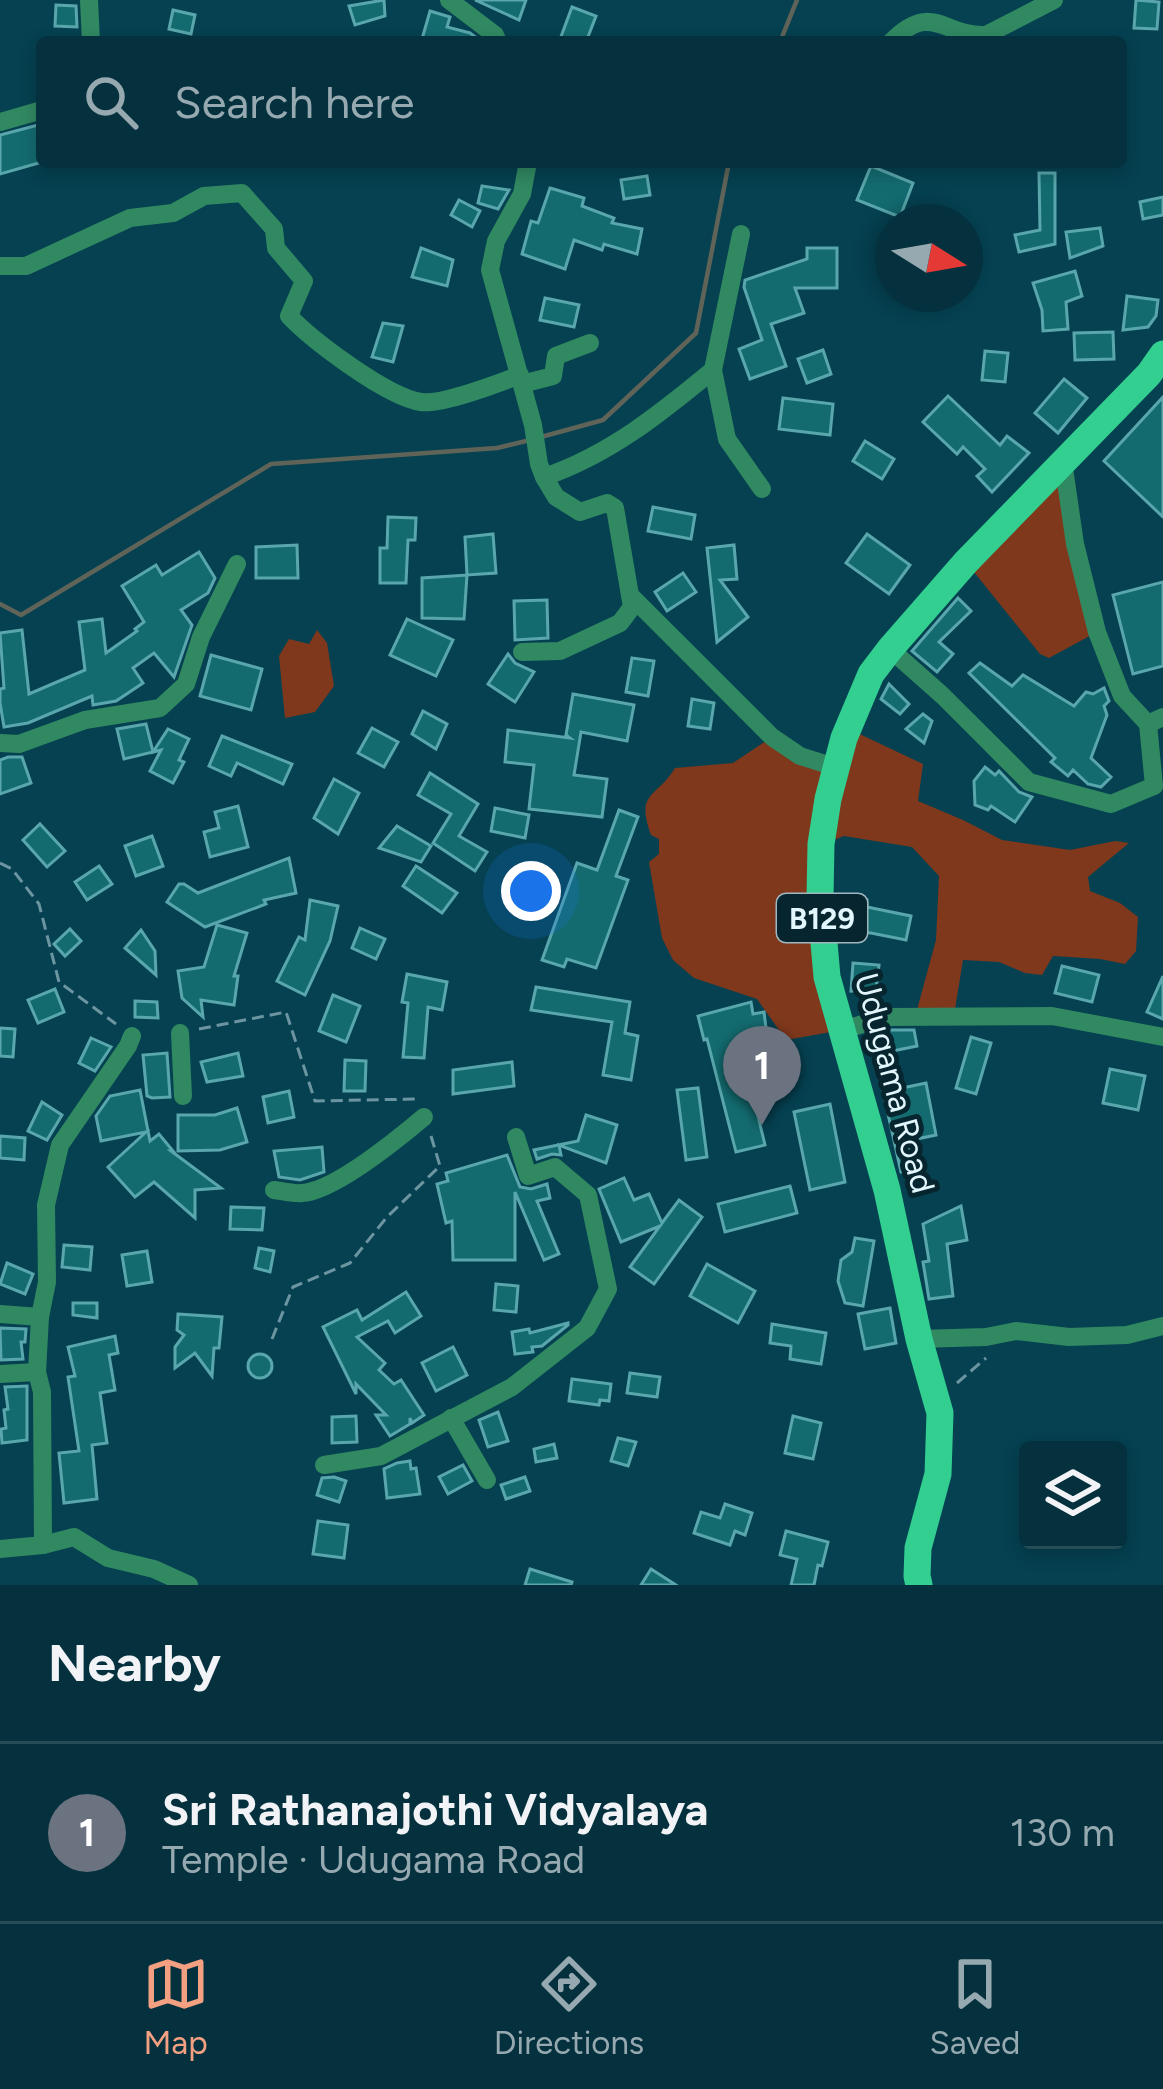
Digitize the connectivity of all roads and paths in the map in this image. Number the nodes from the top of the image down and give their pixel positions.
1 (89, 0) edge
2 (449, 0) edge
3 (1054, 0) edge
4 (91, 36) edge
5 (495, 36) edge
6 (896, 36) edge
7 (975, 36) edge
8 (975, 36) edge
9 (36, 112) edge
10 (0, 122) edge
11 (527, 168) edge
12 (741, 234) dead end
13 (0, 266) edge
14 (590, 344) dead end
15 (1163, 354) edge
16 (713, 370) junction
17 (521, 380) junction
18 (1063, 461) junction
19 (542, 474) junction
20 (762, 489) dead end
21 (237, 565) dead end
22 (629, 595) junction
23 (890, 649) junction
24 (522, 652) dead end
25 (1156, 720) edge
26 (0, 743) edge
27 (835, 767) junction
28 (0, 863) edge
29 (842, 1030) junction
30 (180, 1033) joint
31 (132, 1036) joint
32 (1163, 1037) edge
33 (183, 1096) dead end
34 (424, 1117) junction
35 (516, 1137) dead end
36 (274, 1190) dead end
37 (0, 1314) edge
38 (40, 1318) junction
39 (1163, 1327) edge
40 (272, 1339) dead end
41 (919, 1339) junction
42 (985, 1359) dead end
43 (37, 1372) junction
44 (0, 1374) edge
45 (937, 1400) junction
46 (451, 1418) junction
47 (324, 1465) dead end
48 (487, 1480) dead end
49 (43, 1544) junction
50 (0, 1550) edge
51 (189, 1585) edge
52 (919, 1585) edge

1 - 4 street
2 - 5 street
3 - 7 street
6 - 8 street
9 - 10 street
11 - 17 street
12 - 16 street
13 - 17 street
14 - 17 street
15 - 18 main road, Udugama Road / B129
16 - 19 street
16 - 20 street
17 - 19 street
18 - 23 main road, Udugama Road / B129
18 - 25 street
19 - 22 street
21 - 26 street
22 - 24 street
22 - 27 street
23 - 25 street
23 - 27 main road, Udugama Road / B129
27 - 29 main road, Udugama Road / B129
28 - 31 path
29 - 32 street
29 - 41 main road, Udugama Road / B129
30 - 33 street
30 - 34 path
31 - 38 street
34 - 36 street
34 - 40 path
35 - 46 street
37 - 38 street
38 - 43 street
39 - 41 street
41 - 45 main road, Udugama Road / B129
42 - 45 path
43 - 44 street
43 - 49 street
45 - 52 main road, Udugama Road / B129
46 - 47 street
46 - 48 street
49 - 50 street
49 - 51 street

